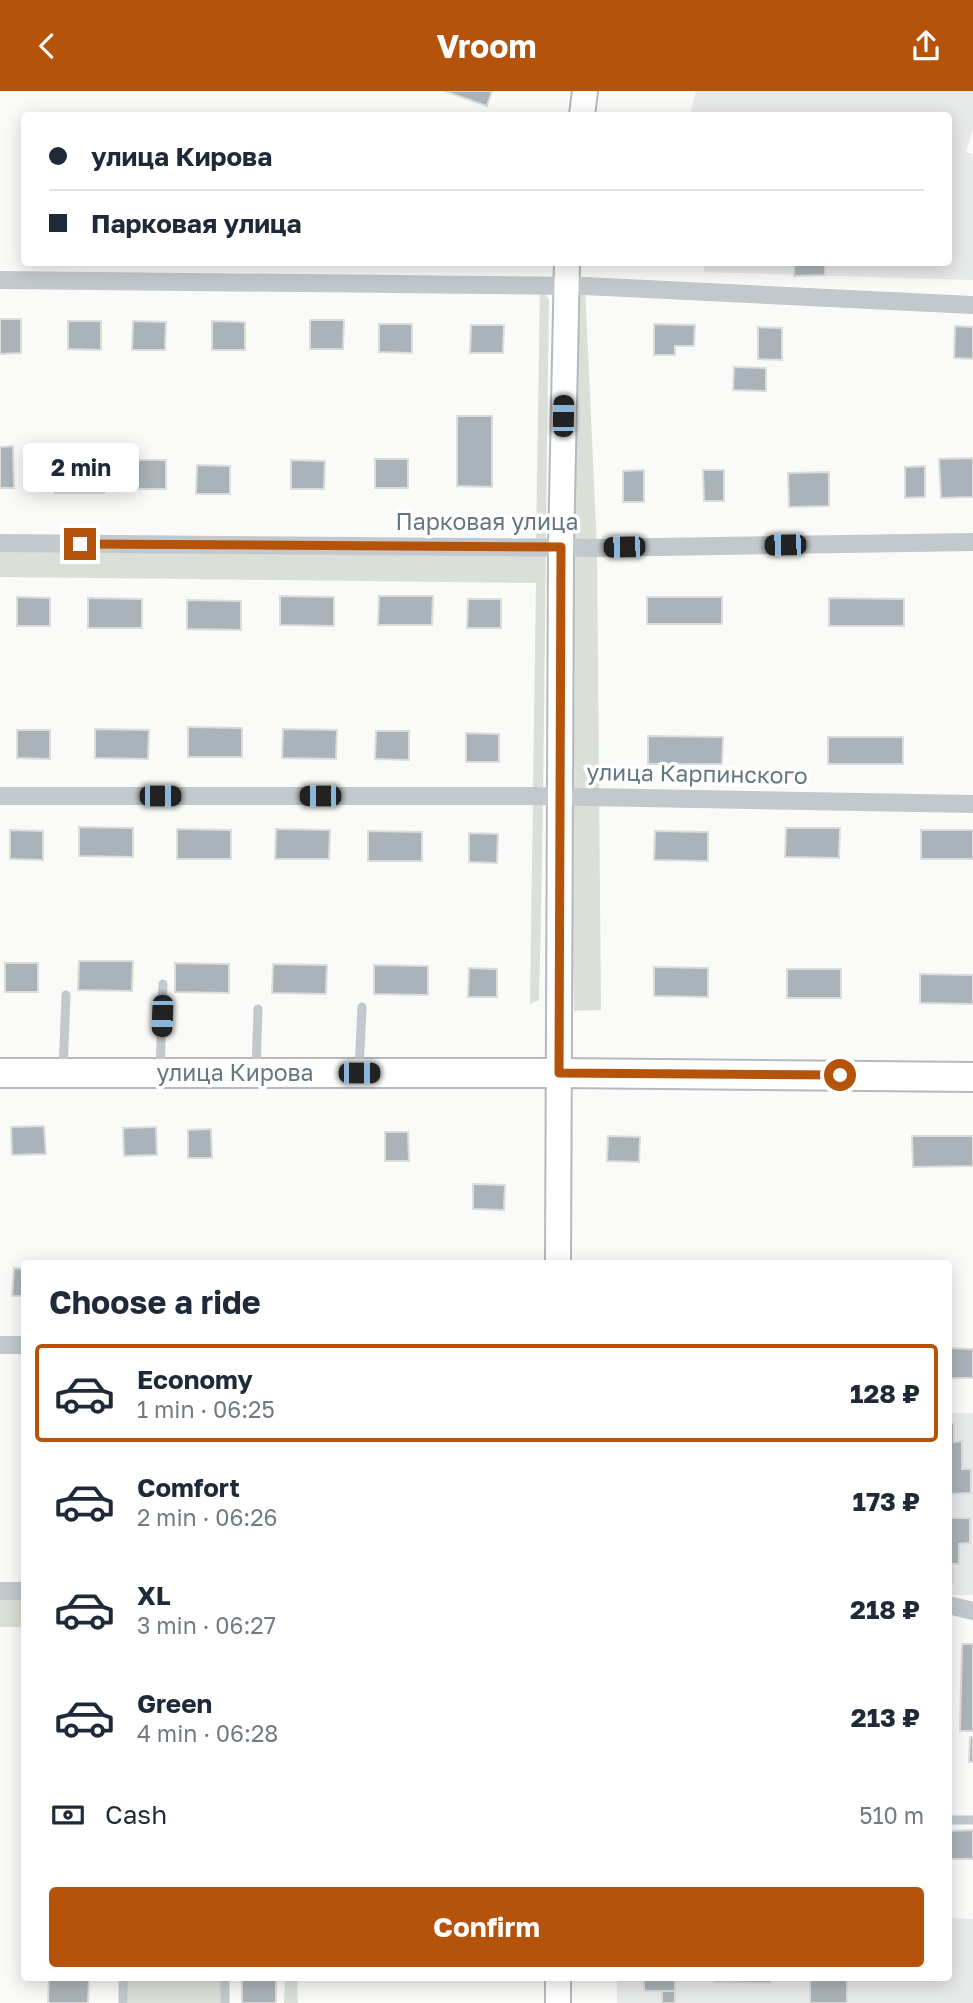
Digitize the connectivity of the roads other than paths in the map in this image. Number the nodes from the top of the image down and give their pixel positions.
1 (585, 91) edge
2 (582, 112) edge
3 (566, 274) edge
4 (0, 279) edge
5 (973, 305) edge
6 (0, 543) edge
7 (973, 543) edge
8 (561, 547) junction
9 (0, 796) edge
10 (559, 797) junction
11 (973, 804) edge
12 (163, 984) dead end
13 (66, 995) dead end
14 (362, 1007) dead end
15 (258, 1009) dead end
16 (0, 1073) edge
17 (63, 1073) junction
18 (160, 1073) junction
19 (256, 1073) junction
20 (359, 1073) junction
21 (559, 1073) junction
22 (973, 1077) edge
23 (558, 1260) edge
24 (0, 1345) edge
25 (21, 1345) edge
26 (0, 1591) edge
27 (21, 1591) edge
28 (952, 1606) edge
29 (973, 1611) edge
30 (952, 1820) edge
31 (973, 1820) edge
32 (123, 1981) edge
33 (225, 1981) edge
34 (558, 1981) edge
35 (123, 2003) edge
36 (225, 2003) edge
37 (558, 2003) edge

1 - 2 main road
3 - 4 street
3 - 5 street
3 - 8 main road
6 - 8 street, Парковая улица
7 - 8 street, Парковая улица
8 - 10 main road
9 - 10 street, улица Карпинского
10 - 11 street, улица Карпинского
10 - 21 main road
12 - 18 lane
13 - 17 lane
14 - 20 lane
15 - 19 lane
16 - 17 main road, улица Кирова
17 - 18 main road, улица Кирова
18 - 19 main road, улица Кирова
19 - 20 main road, улица Кирова
20 - 21 main road, улица Кирова
21 - 22 main road, улица Кирова
21 - 23 main road
24 - 25 street
26 - 27 street
28 - 29 street
30 - 31 lane
32 - 35 lane
33 - 36 lane
34 - 37 main road

